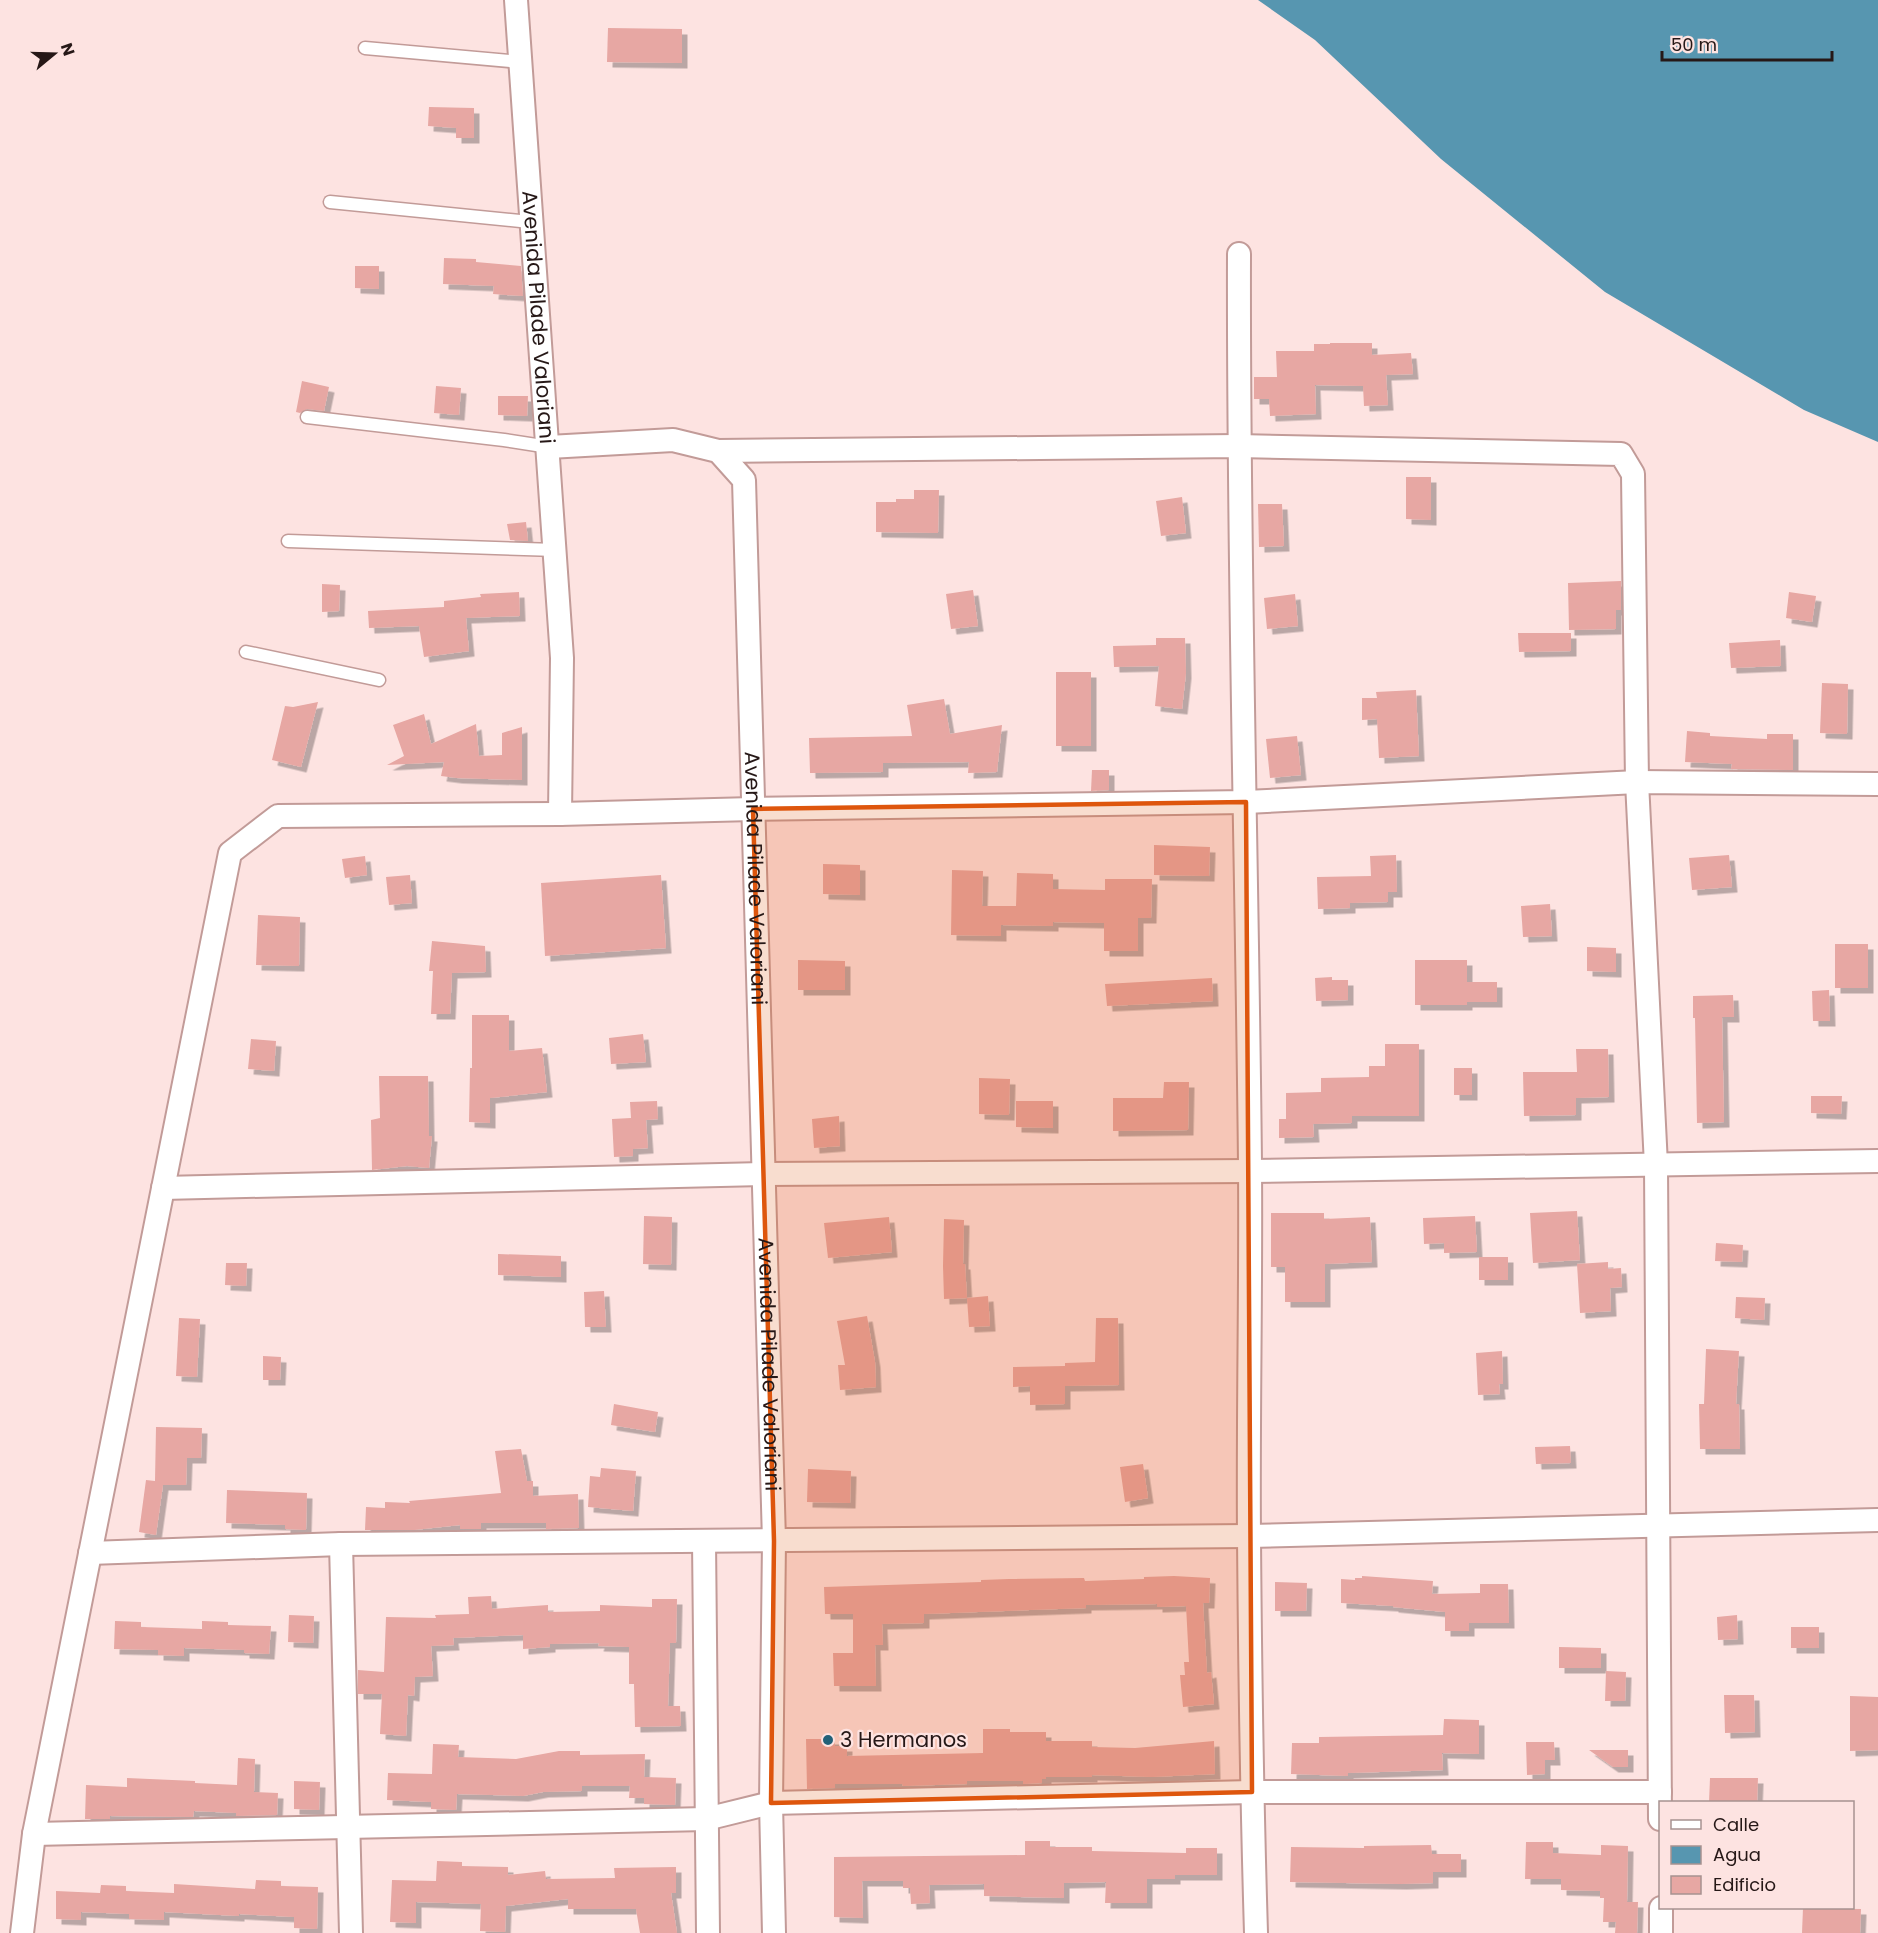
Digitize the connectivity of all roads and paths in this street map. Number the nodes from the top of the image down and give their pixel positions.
1 (516, 0) edge
2 (365, 48) dead end
3 (520, 62) junction
4 (330, 202) dead end
5 (530, 222) junction
6 (1239, 254) dead end
7 (307, 417) dead end
8 (1238, 446) junction
9 (549, 447) junction
10 (718, 451) junction
11 (288, 540) dead end
12 (556, 550) junction
13 (246, 652) dead end
14 (379, 680) dead end
15 (1638, 782) junction
16 (1878, 784) edge
17 (1246, 802) junction
18 (753, 809) junction
19 (560, 814) junction
20 (1878, 1161) edge
21 (1656, 1165) junction
22 (1250, 1171) junction
23 (763, 1174) junction
24 (163, 1188) junction
25 (1878, 1520) edge
26 (1658, 1526) junction
27 (1249, 1536) junction
28 (774, 1541) junction
29 (704, 1542) junction
30 (340, 1544) junction
31 (90, 1553) junction
32 (1252, 1792) junction
33 (1660, 1792) junction
34 (1660, 1801) edge
35 (771, 1803) junction
36 (706, 1819) junction
37 (349, 1827) junction
38 (34, 1834) junction
39 (1661, 1909) edge
40 (22, 1933) edge
41 (351, 1933) edge
42 (708, 1933) edge
43 (774, 1933) edge
44 (1257, 1933) edge
45 (1661, 1933) edge

1 - 3 street, Avenida Pilade Valoriani
2 - 3 lane
3 - 5 street, Avenida Pilade Valoriani
4 - 5 lane
5 - 9 street, Avenida Pilade Valoriani
6 - 8 street
7 - 9 lane
8 - 10 street
8 - 15 street
8 - 17 street
9 - 10 street, Avenida Pilade Valoriani
9 - 12 street
10 - 18 street, Avenida Pilade Valoriani
11 - 12 lane
12 - 19 street
13 - 14 lane
15 - 16 street
15 - 17 street
15 - 21 street
17 - 18 street
17 - 22 street
18 - 19 street
18 - 23 street, Avenida Pilade Valoriani
19 - 24 street
20 - 21 street
21 - 22 street
21 - 26 street
22 - 23 street
22 - 27 street
23 - 24 street
23 - 28 street, Avenida Pilade Valoriani
24 - 31 street
25 - 26 street
26 - 27 street
26 - 33 street
27 - 28 street
27 - 32 street
28 - 29 street
28 - 35 street, Avenida Pilade Valoriani
29 - 30 street
29 - 36 street
30 - 31 street
30 - 37 street
31 - 38 street
32 - 33 street
32 - 35 street
32 - 44 street
33 - 34 street
35 - 36 street
35 - 43 street, Avenida Pilade Valoriani
36 - 37 street
36 - 42 street
37 - 38 street
37 - 41 street
38 - 40 street
39 - 45 street

